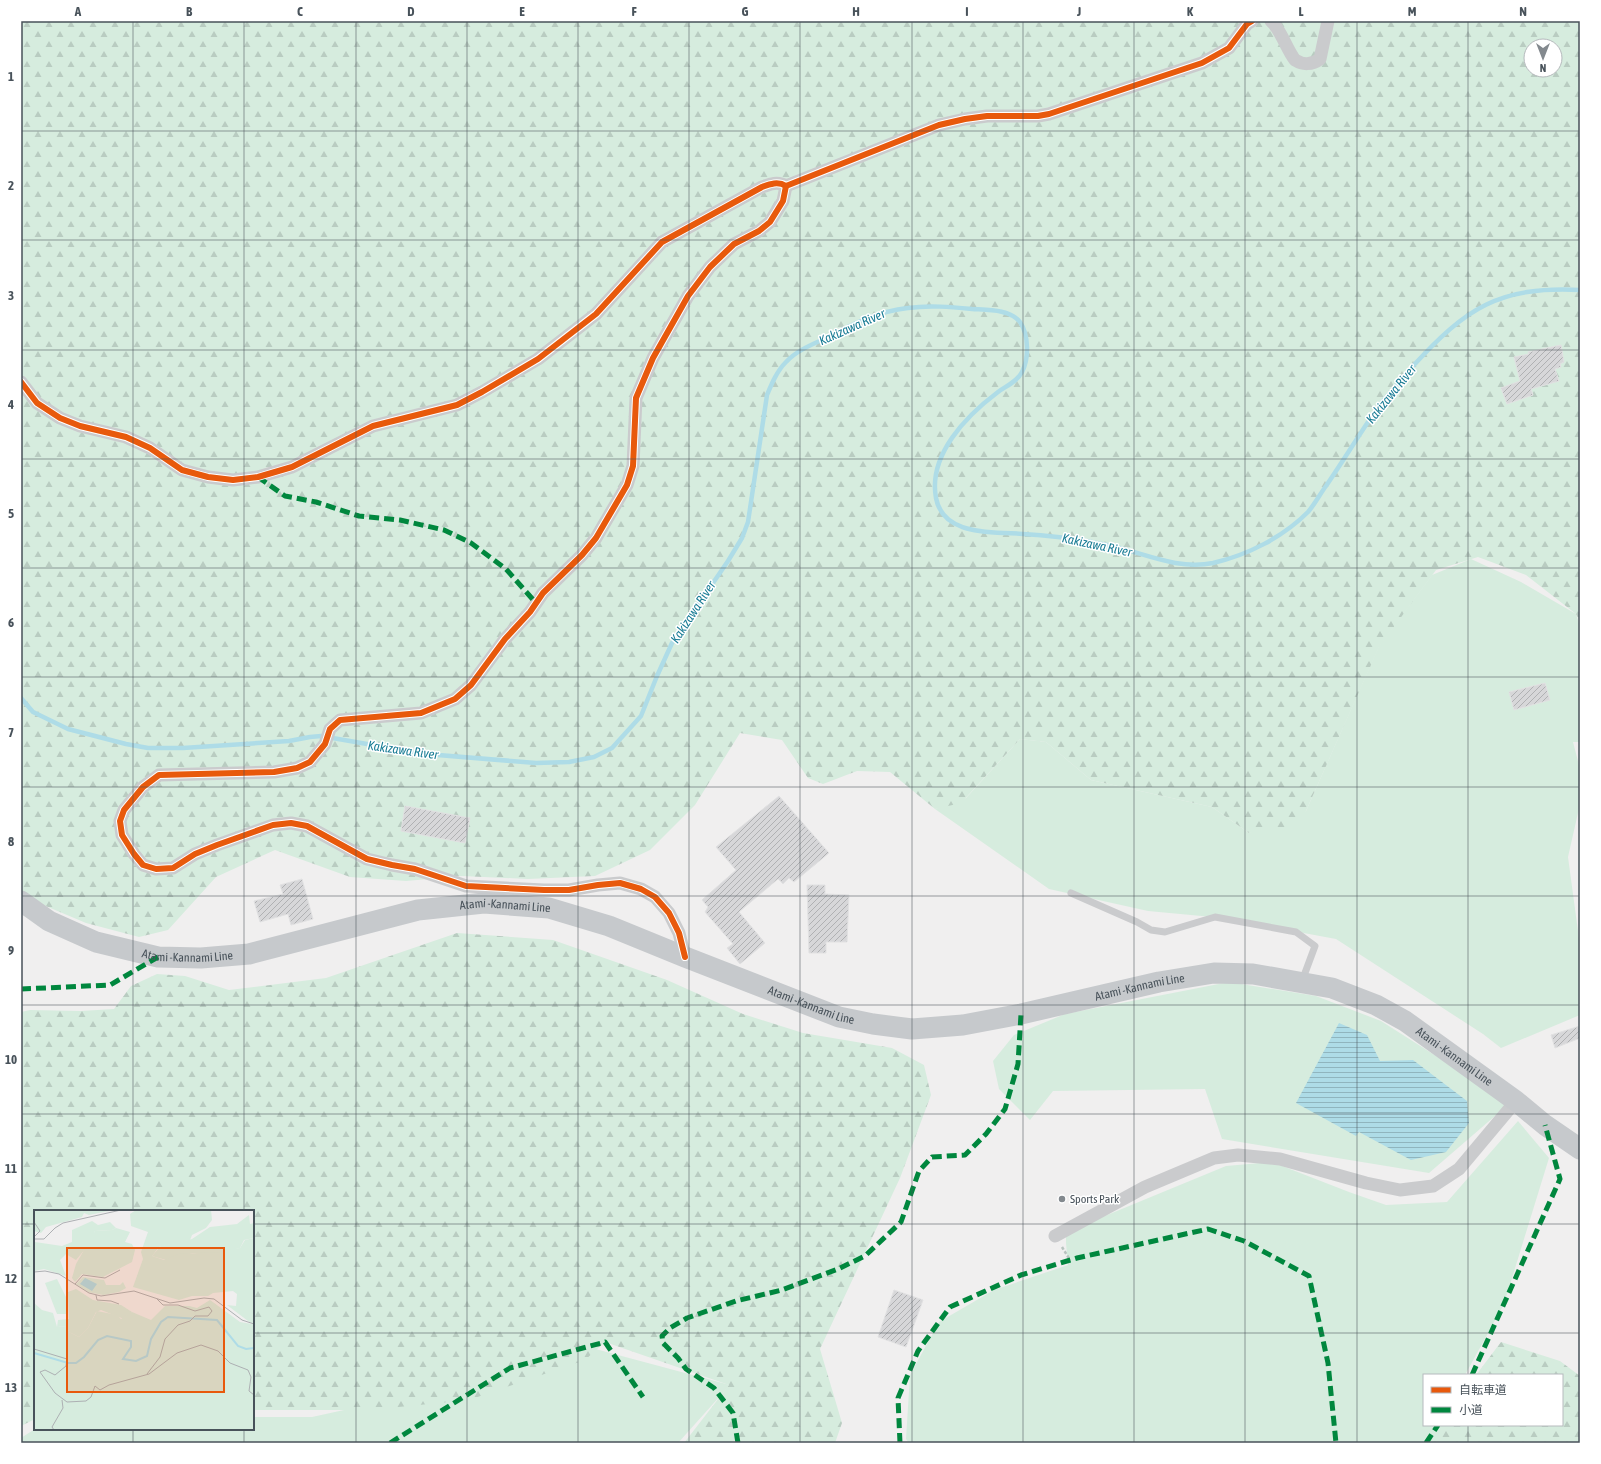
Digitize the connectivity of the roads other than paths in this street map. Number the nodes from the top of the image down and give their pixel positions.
1 (1252, 21) edge
2 (1271, 21) edge
3 (1328, 21) edge
4 (786, 186) junction
5 (21, 382) edge
6 (1071, 894) dead end
7 (21, 901) edge
8 (685, 957) junction
9 (1301, 983) junction
10 (1516, 1101) junction
11 (1580, 1148) edge
12 (1055, 1236) dead end

1 - 4 street
2 - 3 street
4 - 5 street
4 - 8 street
6 - 9 lane
7 - 8 main road, Atami -Kannami Line
8 - 9 main road, Atami -Kannami Line
9 - 10 main road, Atami -Kannami Line
10 - 11 main road, Atami -Kannami Line
10 - 12 street

